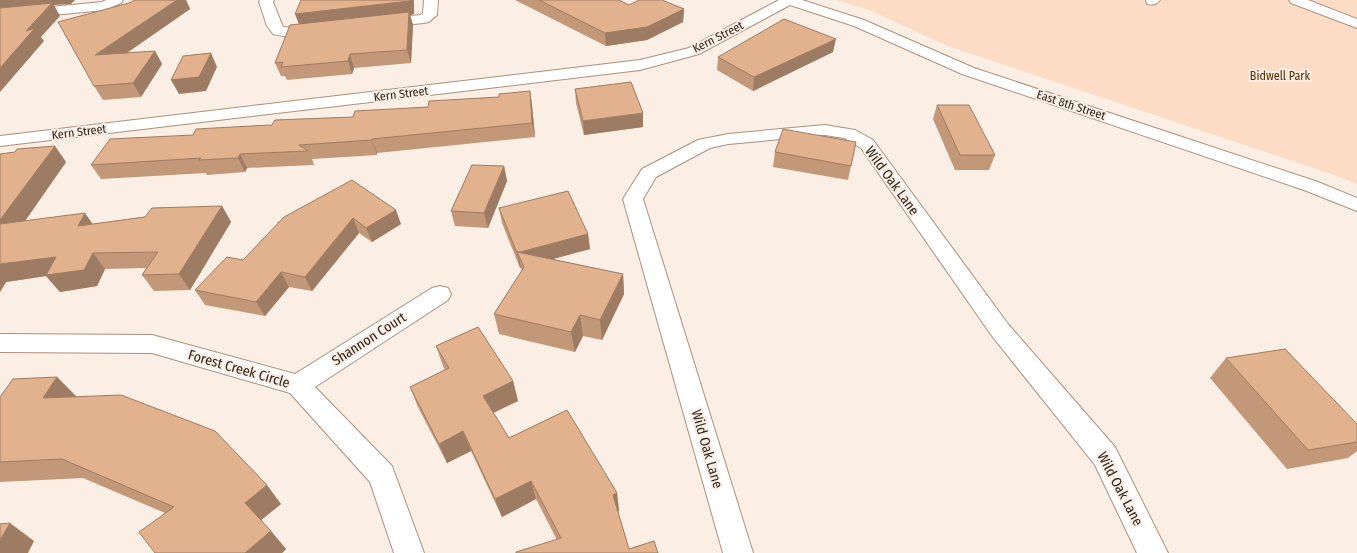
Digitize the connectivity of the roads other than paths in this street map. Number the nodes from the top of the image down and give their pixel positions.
1 (116, 0) edge
2 (267, 0) edge
3 (431, 0) edge
4 (788, 0) edge
5 (1296, 0) edge
6 (0, 16) edge
7 (1357, 24) edge
8 (370, 25) edge
9 (332, 29) edge
10 (0, 141) edge
11 (1357, 205) edge
12 (440, 294) dead end
13 (0, 344) edge
14 (298, 385) junction
15 (409, 553) edge
16 (738, 553) edge
17 (1153, 553) edge

1 - 6 street
2 - 9 street
3 - 8 street
4 - 10 street, Kern Street
4 - 11 street, East 8th Street
5 - 7 street
12 - 14 street, Shannon Court
13 - 14 street, Forest Creek Circle
14 - 15 street, Forest Creek Circle
16 - 17 street, Wild Oak Lane

